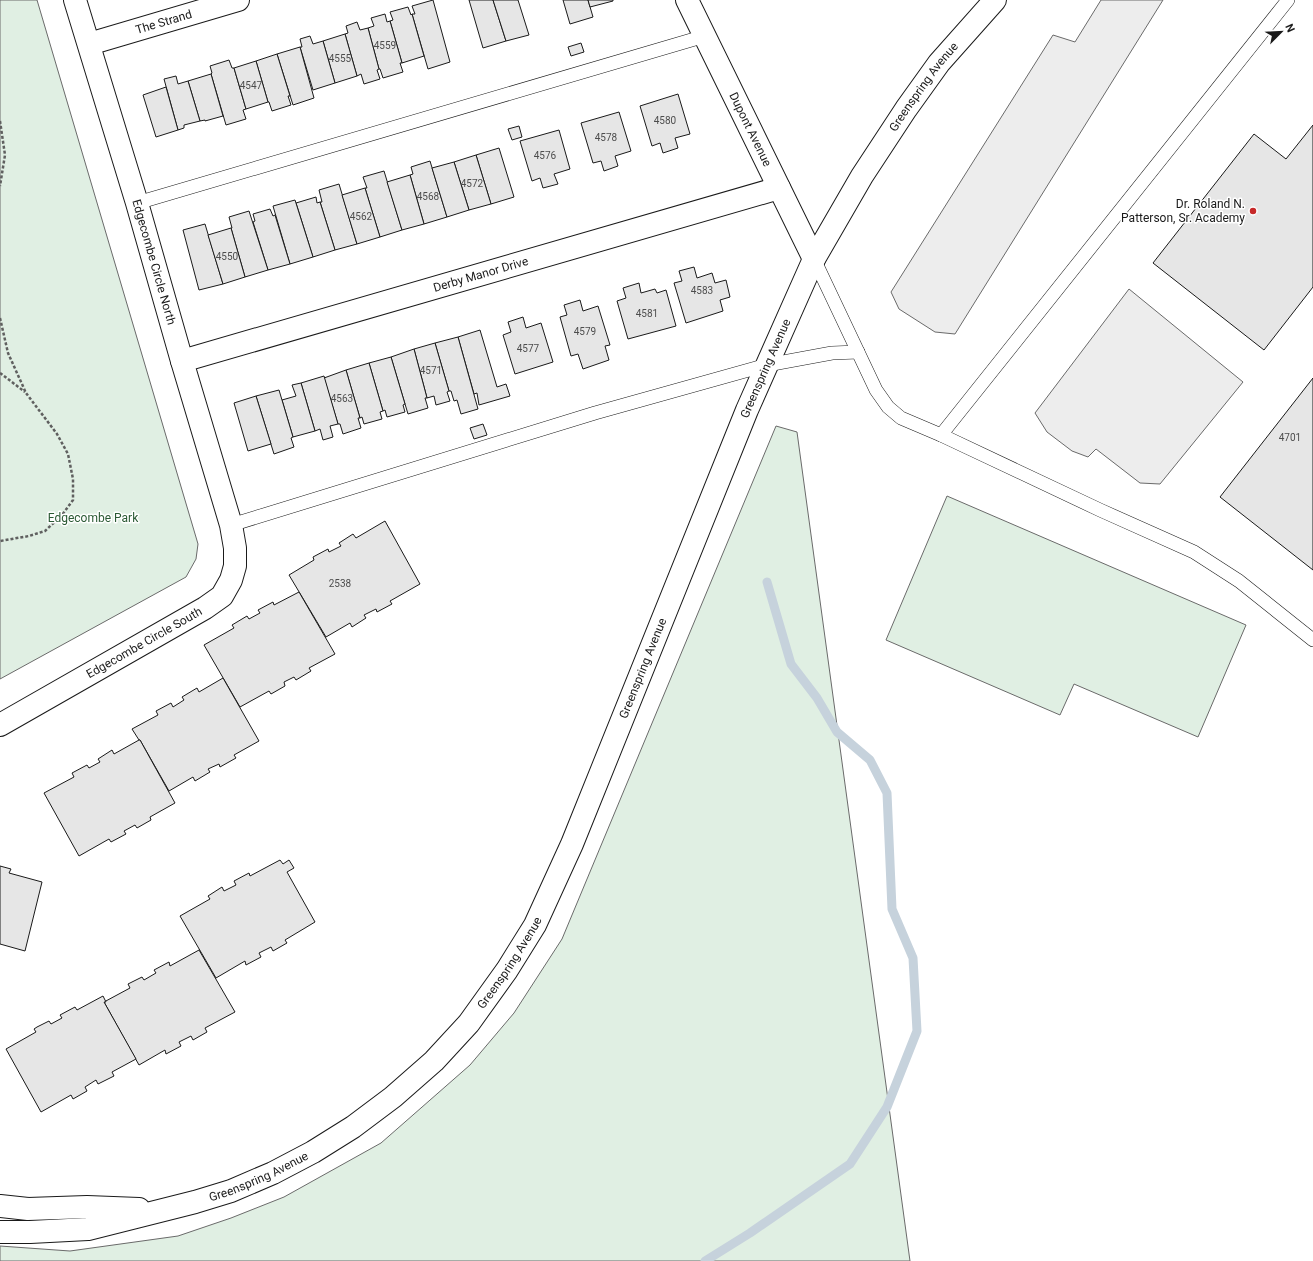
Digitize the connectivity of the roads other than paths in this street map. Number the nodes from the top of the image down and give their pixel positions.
1 (75, 0) edge
2 (238, 0) edge
3 (687, 0) edge
4 (995, 0) edge
5 (1288, 0) edge
6 (705, 36) junction
7 (89, 44) junction
8 (779, 188) junction
9 (137, 203) junction
10 (814, 259) junction
11 (858, 352) junction
12 (182, 361) junction
13 (767, 365) junction
14 (941, 436) junction
15 (231, 525) junction
16 (1313, 640) edge
17 (0, 725) edge
18 (0, 1206) edge
19 (164, 1209) junction
20 (0, 1232) edge

1 - 7 street, Edgecombe Circle North
2 - 7 street, The Strand
3 - 6 street, Dupont Avenue
4 - 10 street, Greenspring Avenue
5 - 14 lane
6 - 8 street, Dupont Avenue
6 - 9 lane
7 - 9 street, Edgecombe Circle North
8 - 10 street, Dupont Avenue
8 - 12 street, Derby Manor Drive
9 - 12 street, Edgecombe Circle North
10 - 11 lane
10 - 13 street, Greenspring Avenue
11 - 13 lane
11 - 14 lane
12 - 15 street, Edgecombe Circle North
13 - 15 lane
13 - 19 street, Greenspring Avenue
14 - 16 lane
15 - 17 street, Edgecombe Circle South
18 - 19 street, Greenspring Avenue
19 - 20 street, Greenspring Avenue

